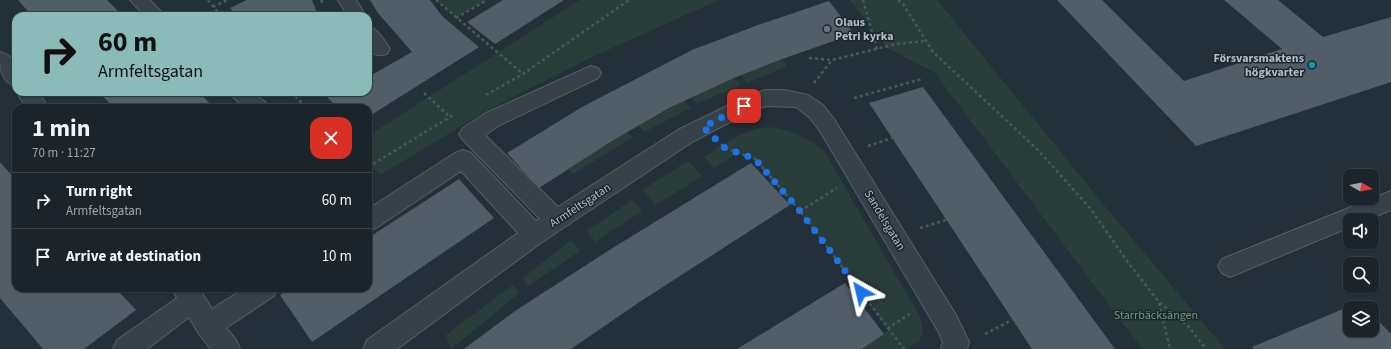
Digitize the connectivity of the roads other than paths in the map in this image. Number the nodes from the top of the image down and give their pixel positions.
1 (139, 0) edge
2 (347, 0) edge
3 (152, 12) edge
4 (354, 12) edge
5 (372, 38) edge
6 (380, 49) dead end
7 (0, 59) edge
8 (591, 73) dead end
9 (12, 74) edge
10 (29, 96) edge
11 (244, 96) edge
12 (800, 100) joint
13 (36, 104) edge
14 (254, 104) edge
15 (1391, 200) edge
16 (372, 216) edge
17 (556, 220) junction
18 (534, 234) junction
19 (1230, 266) dead end
20 (188, 292) edge
21 (259, 292) edge
22 (208, 326) junction
23 (126, 349) edge
24 (227, 349) edge
25 (376, 349) edge
26 (954, 349) edge

1 - 3 street
2 - 4 street
5 - 6 street
7 - 9 street
8 - 17 street
10 - 13 street
11 - 14 street
12 - 17 street, Armfeltsgatan
12 - 26 street, Sandelsgatan
15 - 19 street
16 - 18 street
17 - 18 street, Armfeltsgatan
18 - 25 street, Armfeltsgatan
20 - 22 street
20 - 23 street
21 - 22 street
22 - 24 street

